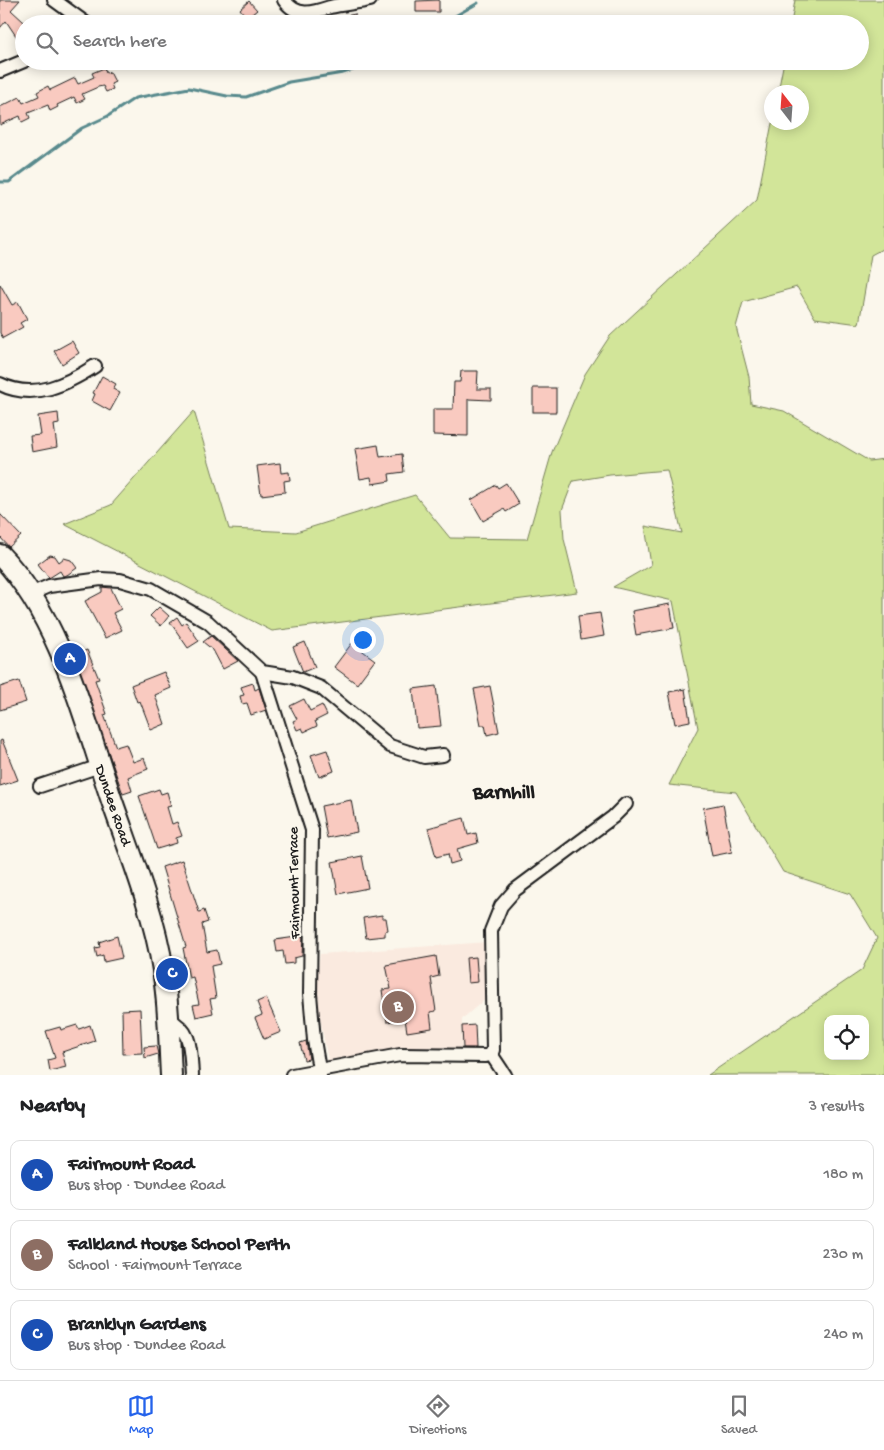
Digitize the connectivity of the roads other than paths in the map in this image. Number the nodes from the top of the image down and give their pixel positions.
1 (54, 0) edge
2 (284, 0) edge
3 (370, 0) edge
4 (75, 15) edge
5 (15, 65) edge
6 (0, 71) edge
7 (95, 366) dead end
8 (0, 384) edge
9 (0, 554) edge
10 (30, 594) junction
11 (262, 672) junction
12 (443, 755) dead end
13 (100, 766) junction
14 (40, 786) dead end
15 (626, 804) dead end
16 (168, 1018) junction
17 (491, 1054) junction
18 (320, 1073) edge
19 (171, 1075) edge
20 (192, 1075) edge
21 (292, 1075) edge
22 (505, 1075) edge

1 - 4 street
2 - 3 street
5 - 6 street
7 - 8 street
9 - 10 main road, Dundee Road
10 - 11 street
10 - 13 main road, Dundee Road
11 - 12 street
11 - 18 street, Fairmount Terrace
13 - 14 street
13 - 16 main road, Dundee Road
15 - 17 street
16 - 19 main road, Dundee Road
16 - 20 street
17 - 18 street
17 - 22 street
18 - 21 street

